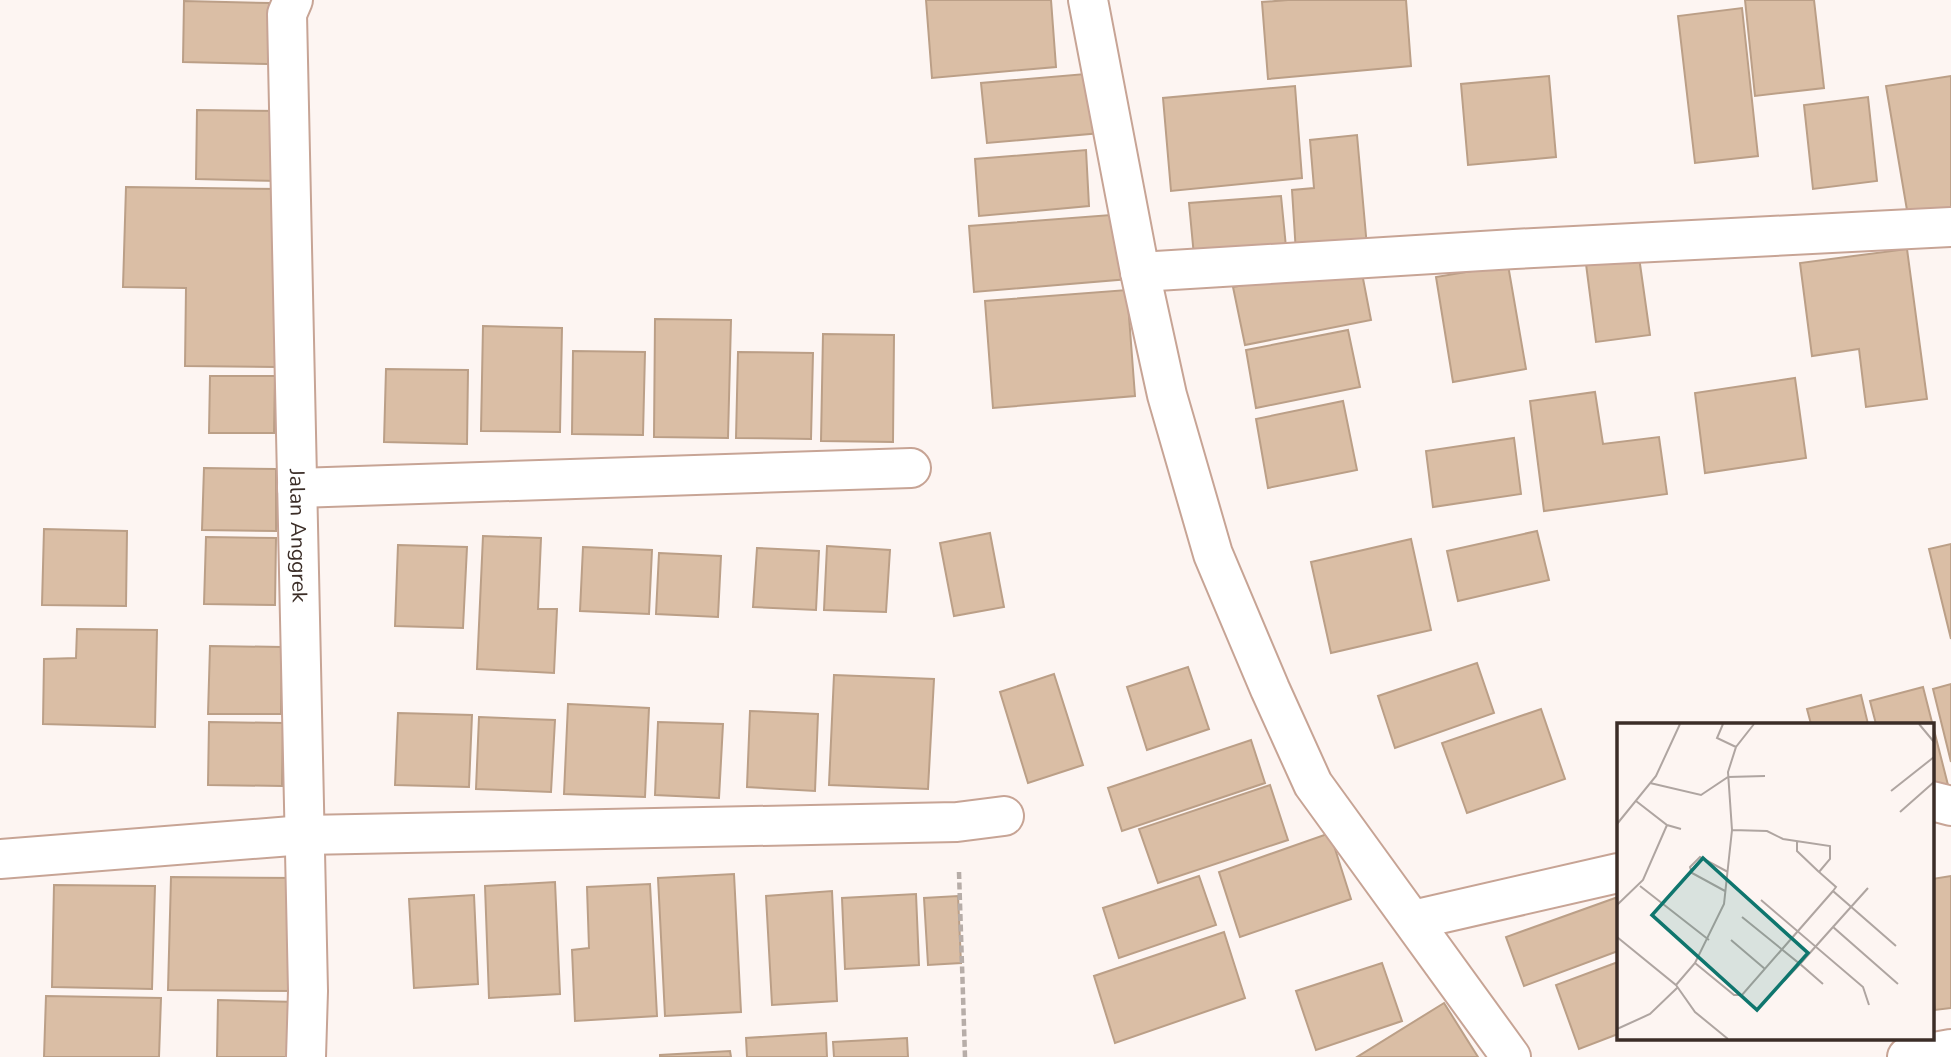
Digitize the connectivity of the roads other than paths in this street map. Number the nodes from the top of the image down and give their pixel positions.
1 (1088, 0) edge
2 (290, 7) edge
3 (1951, 227) edge
4 (1140, 272) junction
5 (911, 468) dead end
6 (297, 488) junction
7 (1934, 802) edge
8 (1951, 806) edge
9 (1004, 816) dead end
10 (304, 835) junction
11 (0, 859) edge
12 (1617, 873) edge
13 (1413, 920) junction
14 (1951, 1049) edge
15 (306, 1057) edge
16 (1511, 1057) edge
17 (1907, 1057) edge

1 - 4 street
2 - 6 street, Jalan Anggrek
3 - 4 street
4 - 13 street
5 - 6 street
6 - 10 street, Jalan Anggrek
7 - 8 street
9 - 10 street
10 - 11 street
10 - 15 street, Jalan Anggrek
12 - 13 street
13 - 16 street
14 - 17 street

